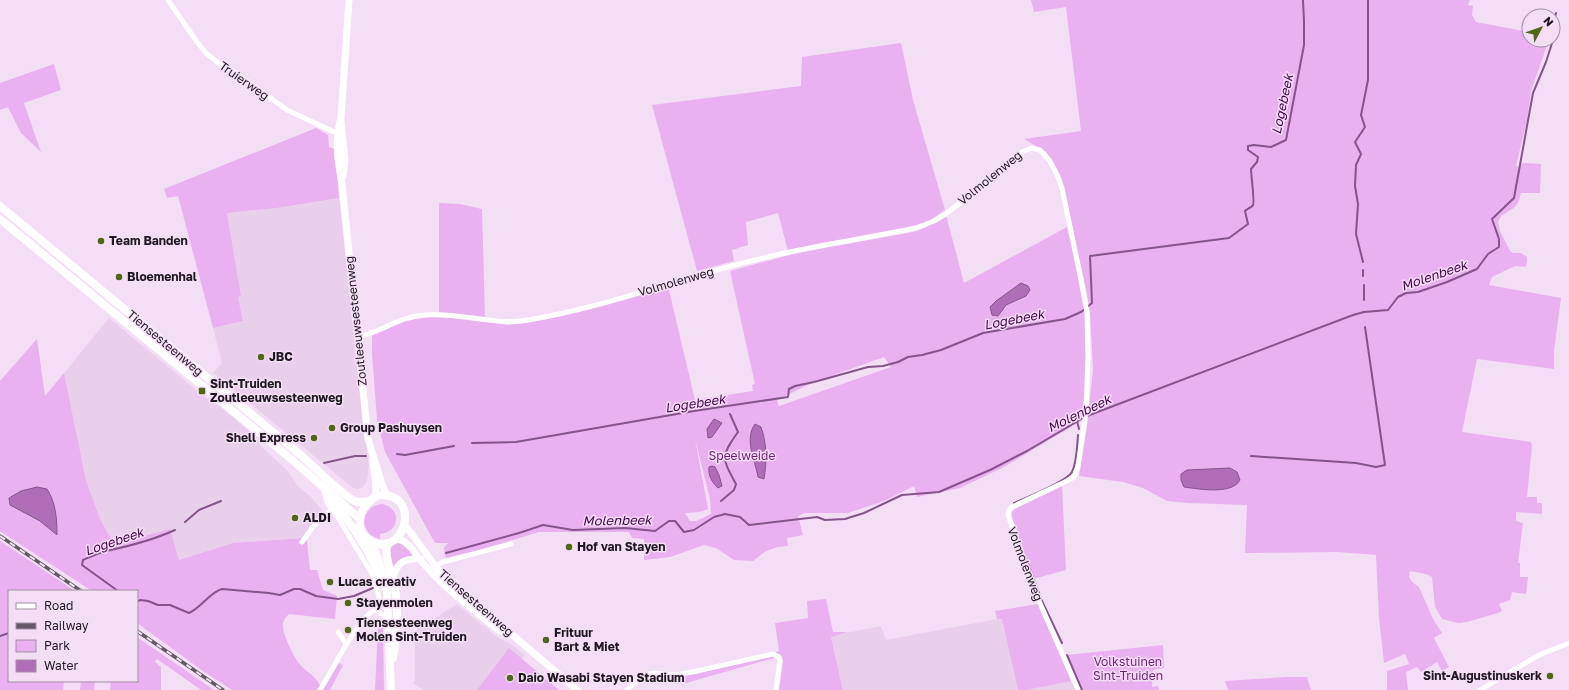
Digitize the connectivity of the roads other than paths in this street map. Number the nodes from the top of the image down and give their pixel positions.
1 (168, 0) edge
2 (349, 0) edge
3 (340, 132) junction
4 (0, 206) edge
5 (0, 219) edge
6 (357, 337) junction
7 (372, 456) junction
8 (317, 482) junction
9 (324, 491) junction
10 (388, 496) junction
11 (372, 499) junction
12 (332, 509) junction
13 (360, 519) junction
14 (405, 525) junction
15 (397, 538) junction
16 (371, 541) junction
17 (302, 542) dead end
18 (387, 543) junction
19 (511, 544) dead end
20 (421, 560) junction
21 (432, 568) junction
22 (393, 578) junction
23 (387, 605) junction
24 (375, 610) junction
25 (389, 619) junction
26 (338, 632) dead end
27 (1569, 643) edge
28 (346, 646) junction
29 (391, 664) junction
30 (320, 690) edge
31 (391, 690) edge
32 (577, 690) edge
33 (626, 690) edge
34 (776, 690) edge
35 (1078, 690) edge
36 (1480, 690) edge

1 - 3 street, Truierweg
2 - 3 street, Zoutleeuwsesteenweg
3 - 6 street, Zoutleeuwsesteenweg
4 - 11 main road, Tiensesteenweg
5 - 8 main road, Tiensesteenweg
6 - 7 street, Zoutleeuwsesteenweg
6 - 35 street, Volmolenweg
7 - 10 street, Zoutleeuwsesteenweg
7 - 11 street, Zoutleeuwsesteenweg
8 - 9 main road
8 - 13 main road, Tiensesteenweg
9 - 12 street
9 - 23 main road
10 - 11 main road
10 - 14 main road
11 - 13 main road
12 - 17 street
12 - 24 street
13 - 16 main road
14 - 15 main road
14 - 21 street, Tiensesteenweg
15 - 18 main road
15 - 20 street, Tiensesteenweg
16 - 18 main road
16 - 23 main road
18 - 22 main road
19 - 21 street, Tiensesteenweg
20 - 21 street, Tiensesteenweg
20 - 22 street
21 - 32 street, Tiensesteenweg
22 - 29 main road
23 - 25 main road
24 - 25 street
24 - 28 street
25 - 29 main road
26 - 28 street
27 - 36 street
28 - 30 street
29 - 31 main road
33 - 34 street

